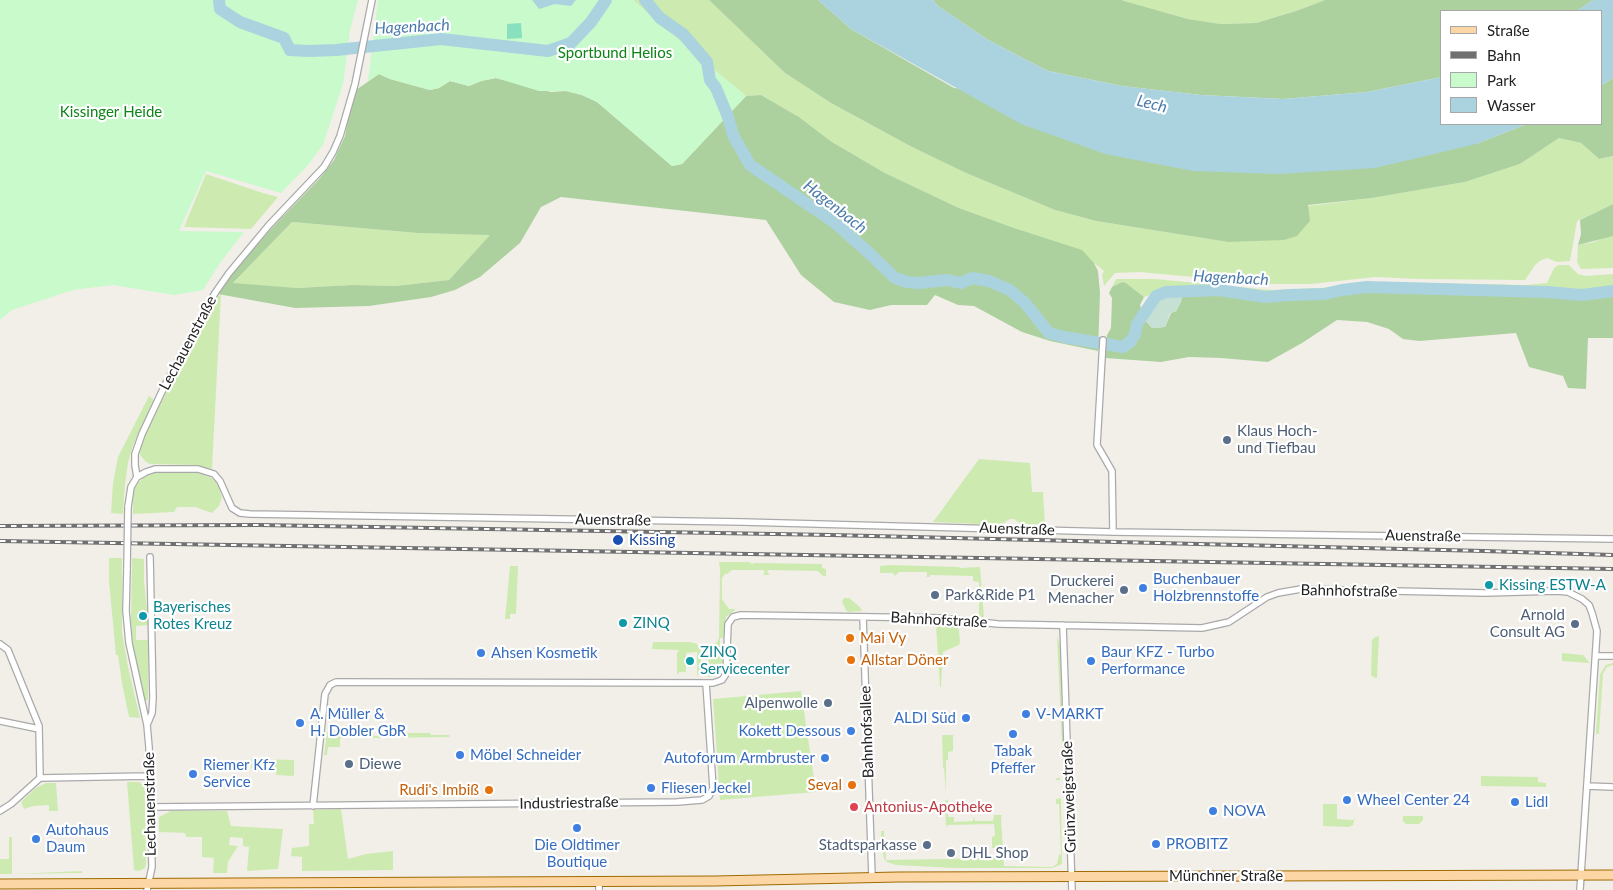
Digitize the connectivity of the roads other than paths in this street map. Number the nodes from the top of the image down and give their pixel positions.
1 (372, 0) edge
2 (1103, 340) dead end
3 (137, 477) junction
4 (1113, 532) junction
5 (1613, 539) edge
6 (150, 557) dead end
7 (863, 616) junction
8 (1063, 626) junction
9 (0, 644) edge
10 (1596, 656) junction
11 (1613, 656) edge
12 (705, 683) junction
13 (0, 721) edge
14 (147, 725) junction
15 (39, 729) junction
16 (150, 776) junction
17 (40, 778) junction
18 (1587, 786) junction
19 (1613, 787) edge
20 (313, 806) junction
21 (151, 807) junction
22 (0, 811) edge
23 (1613, 875) edge
24 (1582, 876) junction
25 (872, 878) junction
26 (1072, 878) junction
27 (0, 884) edge
28 (148, 886) edge
29 (599, 886) edge
30 (1072, 890) edge
31 (1580, 890) edge

1 - 3 street, Lechauenstraße
2 - 4 street
3 - 4 street, Auenstraße
3 - 14 street, Lechauenstraße, bridge
4 - 5 street, Auenstraße
6 - 14 street, Lechauenstraße
7 - 8 street, Bahnhofstraße
7 - 12 street, Bahnhofstraße
7 - 25 street, Bahnhofsallee
8 - 10 street, Bahnhofstraße
8 - 26 street, Grünzweigstraße
9 - 15 street
10 - 11 street
10 - 18 street, Bahnhofstraße
12 - 20 street
12 - 20 street, Industriestraße
13 - 15 street
14 - 16 street, Lechauenstraße
15 - 17 street
16 - 17 street
16 - 21 street, Lechauenstraße
17 - 22 street
18 - 19 street
18 - 24 street, Bahnhofstraße
20 - 21 street, Industriestraße
21 - 28 street, Lechauenstraße
23 - 24 main road, Münchner Straße
24 - 26 main road, Münchner Straße
24 - 31 street, Bahnhofstraße
25 - 26 main road, Münchner Straße
25 - 29 main road, Münchner Straße
26 - 30 street, Grünzweigstraße
27 - 28 main road, Münchner Straße
28 - 29 main road, Münchner Straße

